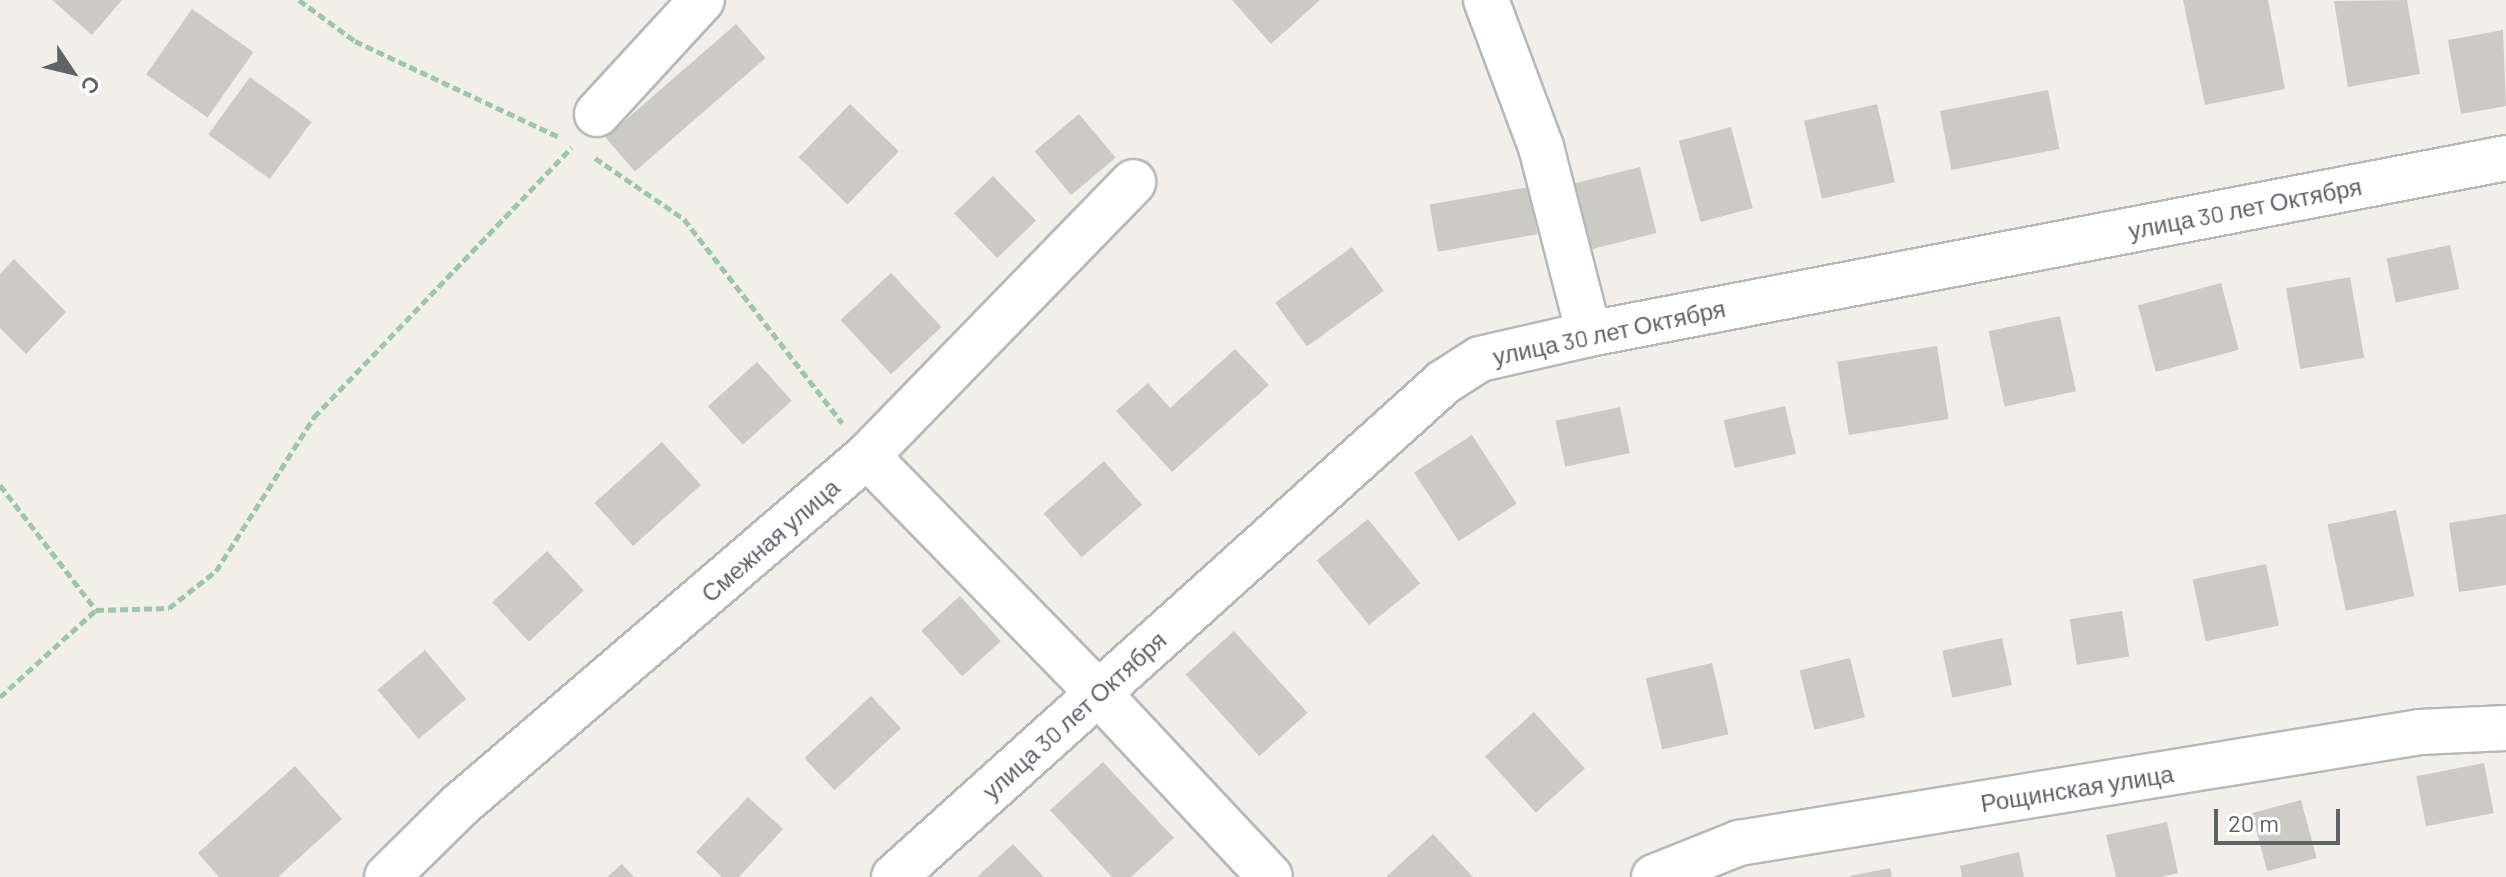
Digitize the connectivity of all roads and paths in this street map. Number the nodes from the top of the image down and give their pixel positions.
1 (299, 0) edge
2 (702, 0) edge
3 (1486, 0) edge
4 (586, 129) junction
5 (2506, 158) edge
6 (1133, 182) dead end
7 (1589, 334) junction
8 (867, 456) junction
9 (0, 485) edge
10 (96, 610) junction
11 (1099, 694) junction
12 (0, 697) edge
13 (2506, 728) edge
14 (387, 877) edge
15 (894, 877) edge
16 (1270, 877) edge
17 (1654, 877) edge

1 - 4 path
2 - 4 street
3 - 7 street
4 - 8 path
4 - 10 path
5 - 7 street, улица 30 лет Октября
6 - 8 street, Смежная улица
7 - 11 street, улица 30 лет Октября
8 - 11 street
8 - 14 street, Смежная улица
9 - 10 path
10 - 12 path
11 - 15 street, улица 30 лет Октября
11 - 16 street
13 - 17 street, Рощинская улица

